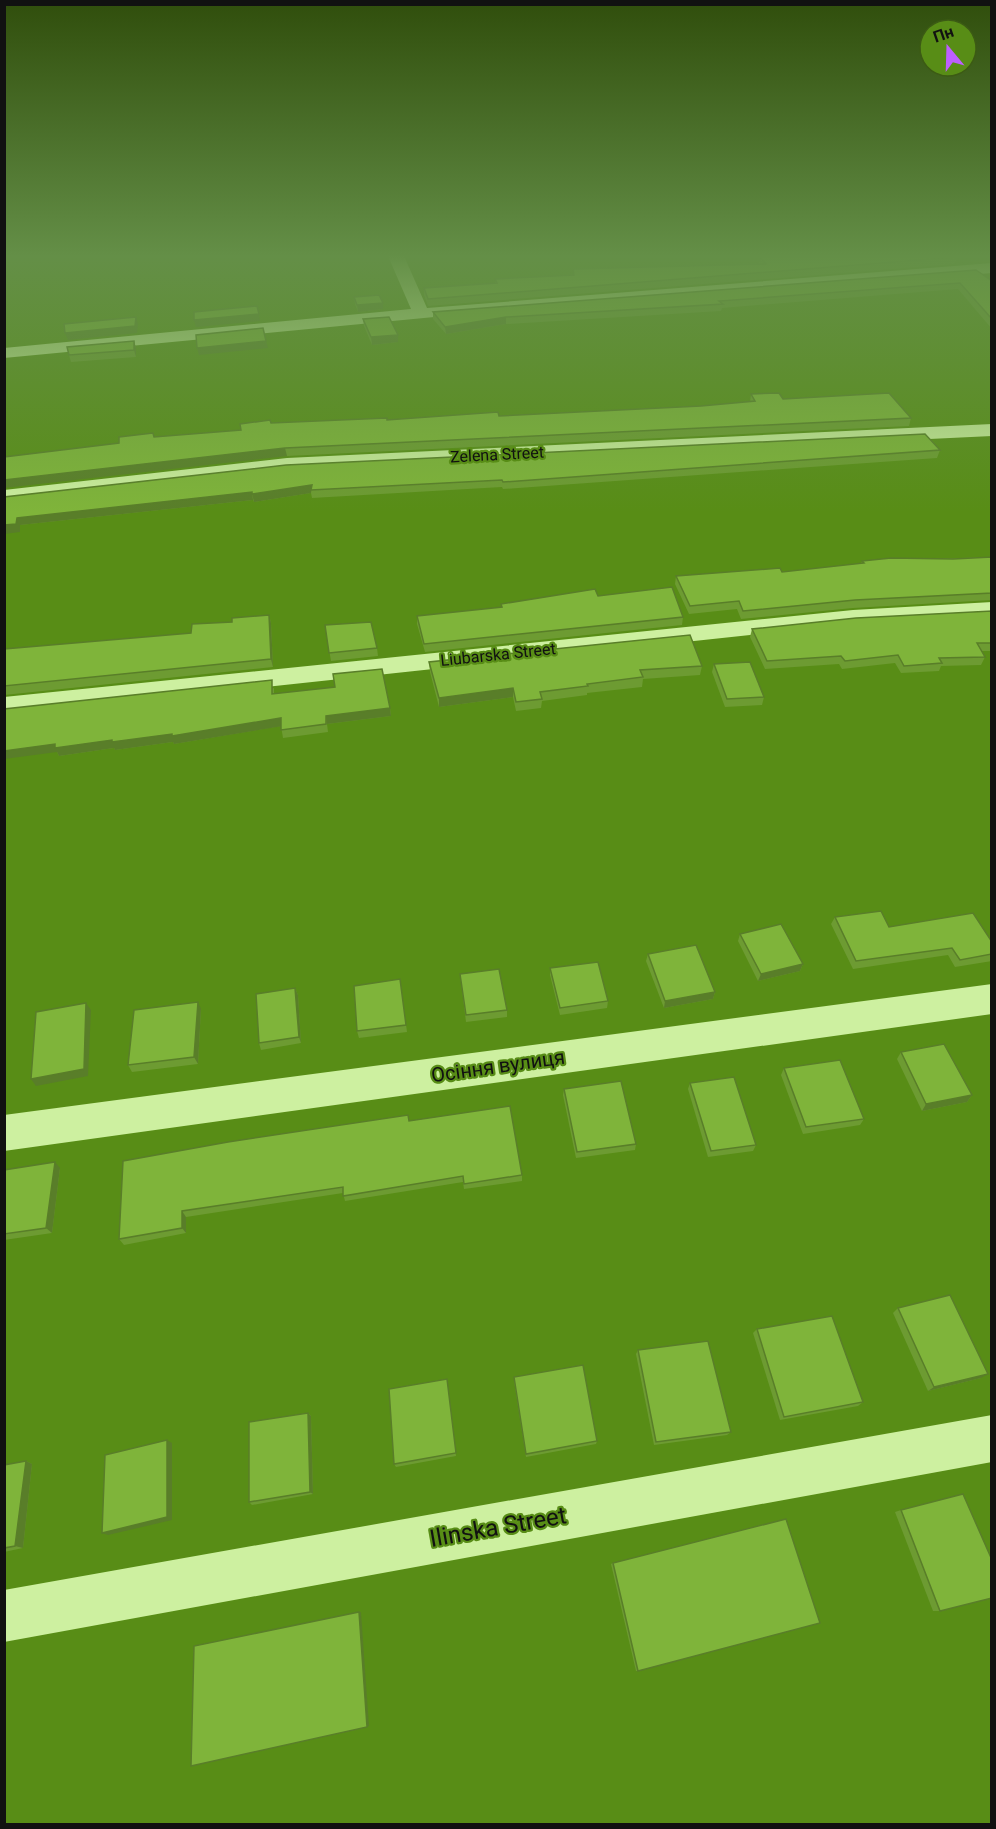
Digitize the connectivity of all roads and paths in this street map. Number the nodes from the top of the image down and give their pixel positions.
1 (129, 341) edge
2 (4, 353) edge
3 (992, 430) edge
4 (4, 497) edge
5 (992, 609) edge
6 (4, 706) edge
7 (992, 999) edge
8 (4, 1133) edge
9 (992, 1438) edge
10 (4, 1616) edge

1 - 2 street
3 - 4 street, Zelena Street
5 - 6 street, Liubarska Street
7 - 8 street, Осіння вулиця
9 - 10 street, Ilinska Street

